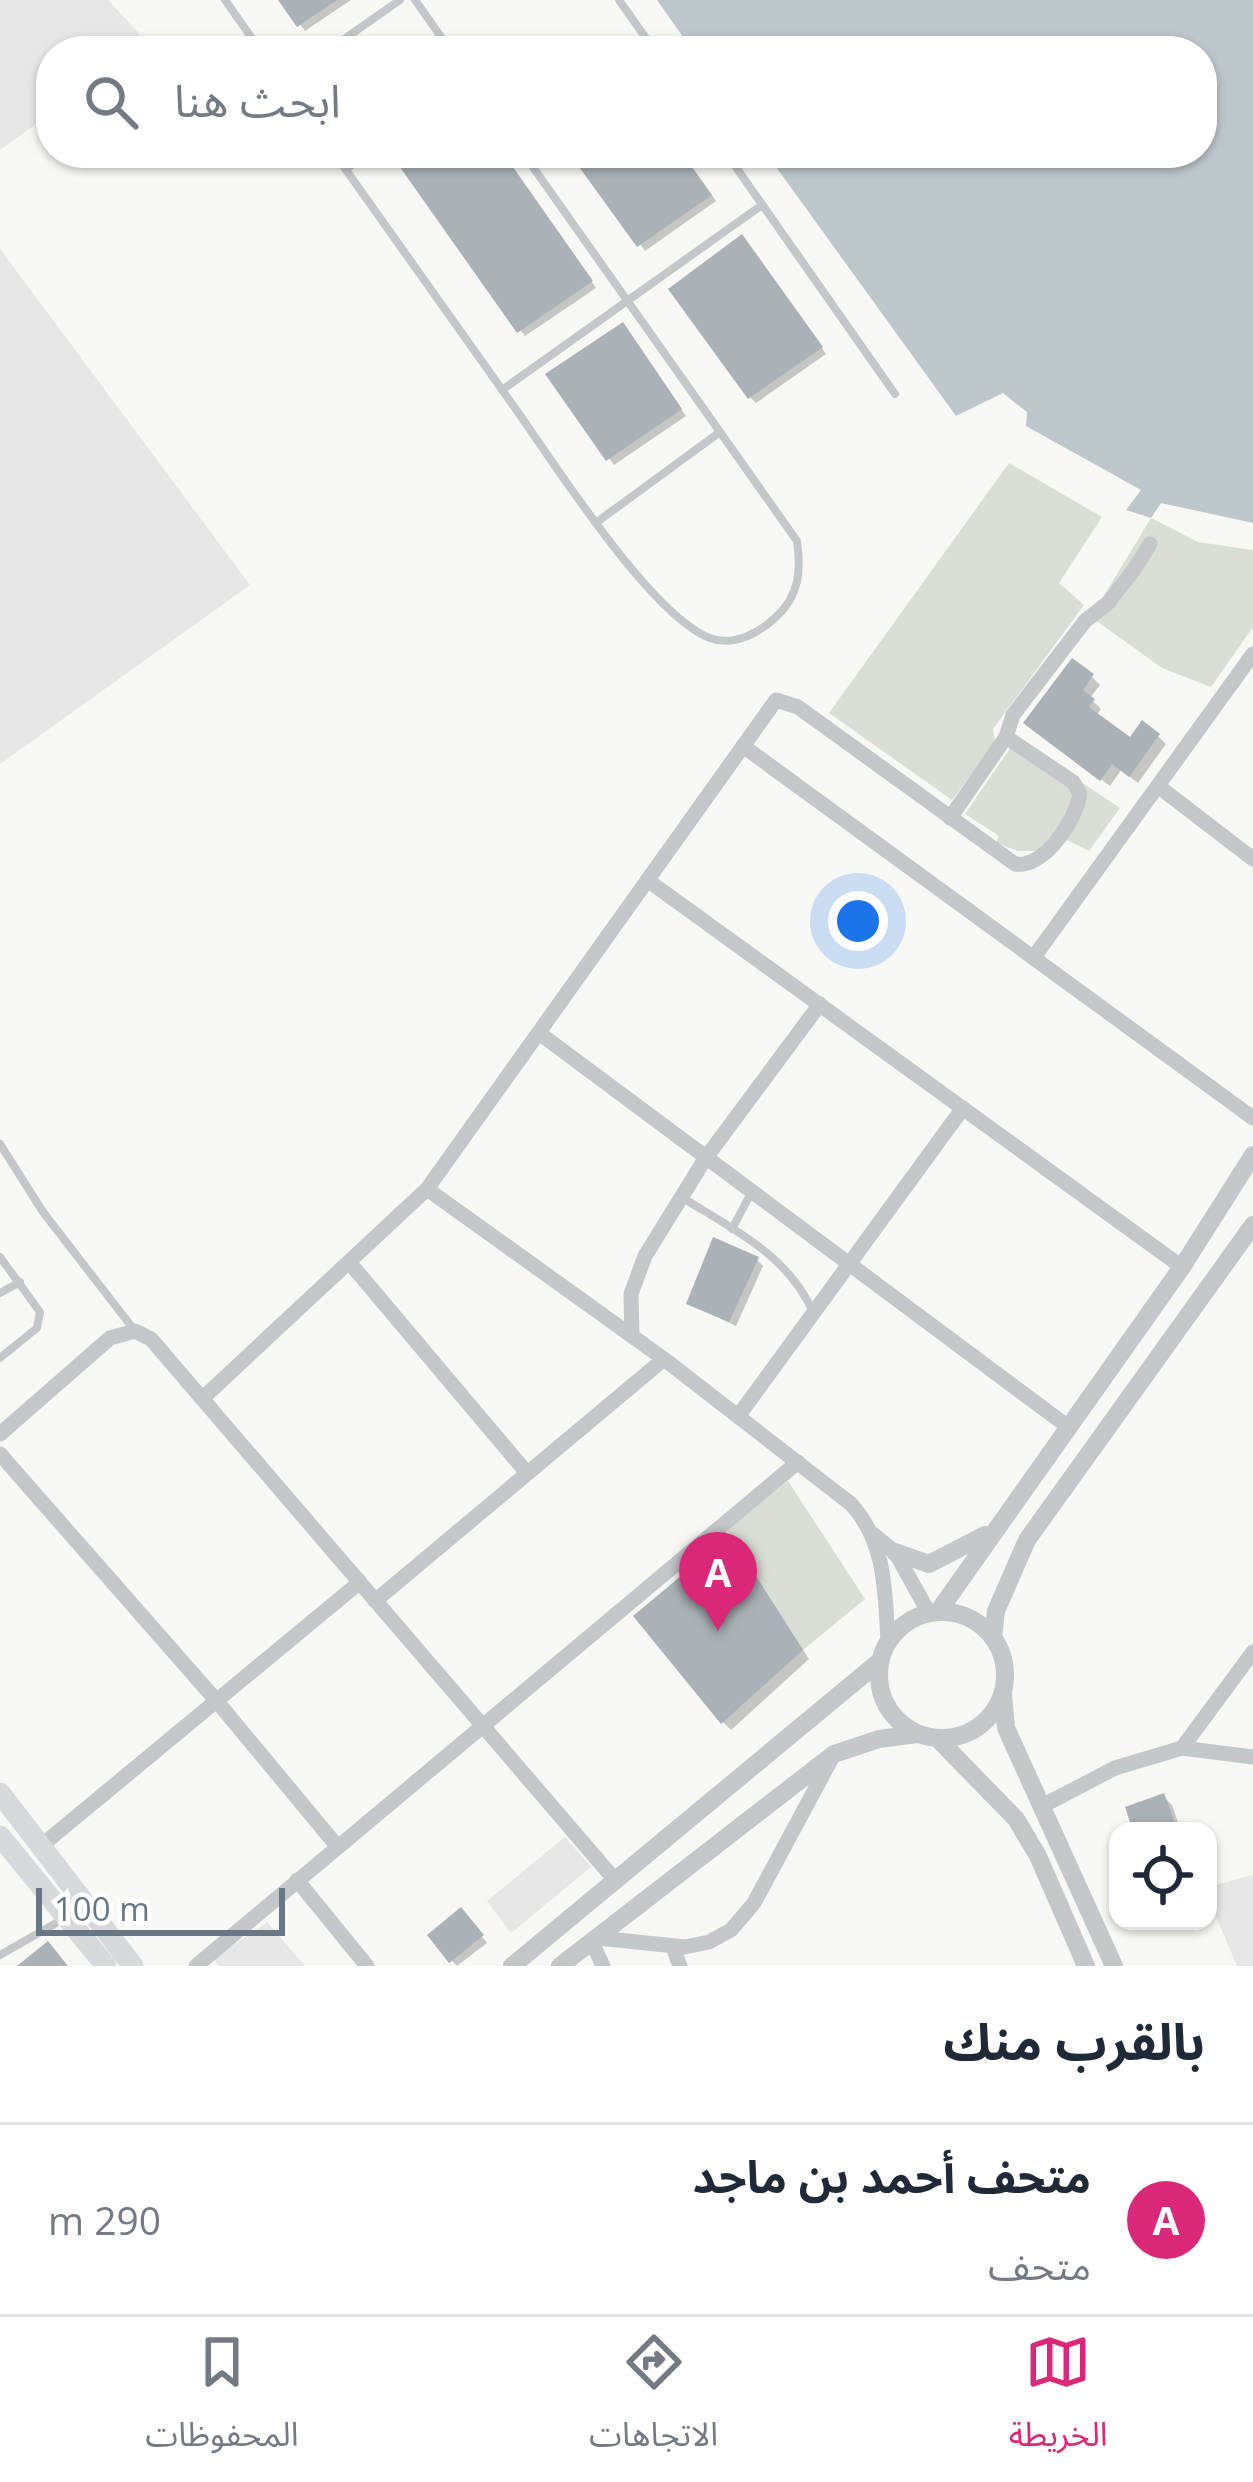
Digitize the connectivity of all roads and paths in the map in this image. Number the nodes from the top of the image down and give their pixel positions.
1 (225, 0) edge
2 (400, 0) edge
3 (415, 0) edge
4 (619, 0) edge
5 (250, 36) edge
6 (348, 36) edge
7 (440, 36) edge
8 (644, 36) edge
9 (349, 168) edge
10 (534, 168) edge
11 (737, 168) edge
12 (346, 170) joint
13 (763, 205) junction
14 (627, 301) junction
15 (502, 390) junction
16 (895, 394) dead end
17 (720, 432) junction
18 (597, 522) junction
19 (1150, 544) dead end
20 (1252, 658) edge
21 (1006, 736) junction
22 (743, 746) junction
23 (1157, 786) junction
24 (950, 818) junction
25 (1253, 859) edge
26 (650, 882) junction
27 (1034, 957) junction
28 (820, 1004) junction
29 (539, 1033) junction
30 (963, 1108) junction
31 (1253, 1118) edge
32 (0, 1144) edge
33 (1253, 1155) edge
34 (706, 1159) junction
35 (427, 1189) junction
36 (752, 1192) junction
37 (682, 1197) junction
38 (1253, 1225) edge
39 (732, 1229) junction
40 (0, 1257) edge
41 (349, 1262) junction
42 (850, 1263) junction
43 (1182, 1267) junction
44 (20, 1282) junction
45 (0, 1293) edge
46 (814, 1313) junction
47 (135, 1331) junction
48 (632, 1336) junction
49 (0, 1358) edge
50 (664, 1360) junction
51 (204, 1397) junction
52 (739, 1415) junction
53 (1067, 1426) junction
54 (0, 1434) edge
55 (0, 1454) edge
56 (798, 1462) junction
57 (527, 1473) junction
58 (994, 1529) junction
59 (873, 1534) junction
60 (895, 1552) junction
61 (360, 1582) junction
62 (375, 1601) junction
63 (933, 1612) junction
64 (993, 1636) junction
65 (888, 1641) junction
66 (1253, 1652) edge
67 (880, 1661) junction
68 (1003, 1694) junction
69 (214, 1699) junction
70 (484, 1726) junction
71 (917, 1734) junction
72 (938, 1739) junction
73 (1182, 1748) junction
74 (834, 1754) junction
75 (1253, 1757) edge
76 (0, 1793) edge
77 (1043, 1805) junction
78 (0, 1836) edge
79 (41, 1846) junction
80 (337, 1846) junction
81 (297, 1880) junction
82 (615, 1880) junction
83 (66, 1917) junction
84 (595, 1940) junction
85 (673, 1947) junction
86 (0, 1955) edge
87 (106, 1966) edge
88 (133, 1966) edge
89 (196, 1966) edge
90 (367, 1966) edge
91 (512, 1966) edge
92 (560, 1966) edge
93 (604, 1966) edge
94 (680, 1966) edge
95 (1086, 1966) edge
96 (1114, 1966) edge

1 - 5 lane
2 - 6 lane
3 - 7 lane
4 - 8 lane
9 - 12 lane
10 - 14 lane
11 - 13 lane
12 - 15 lane
13 - 14 lane
13 - 16 lane
14 - 15 lane
14 - 17 lane
15 - 18 lane
17 - 18 lane
17 - 18 lane
19 - 21 street
20 - 23 street
21 - 24 street
21 - 24 street
22 - 24 street
22 - 26 street
22 - 27 street
23 - 25 street
23 - 27 street
26 - 28 street
26 - 29 street
27 - 31 street
28 - 30 street
28 - 34 street
29 - 34 street
29 - 35 street
30 - 42 street
30 - 43 street
32 - 47 lane
33 - 43 street
34 - 36 street
34 - 37 street
35 - 41 street
35 - 48 street
36 - 39 lane
36 - 42 street
37 - 39 lane
37 - 48 street
38 - 64 street
39 - 46 lane
40 - 44 lane
41 - 51 street
41 - 57 street
42 - 46 street
42 - 53 street
43 - 53 street
44 - 45 lane
44 - 49 lane
46 - 52 street
47 - 51 street
47 - 54 street
48 - 50 street
50 - 52 street
50 - 57 street
51 - 61 street
52 - 56 street
53 - 58 street
55 - 69 street
56 - 59 street
56 - 70 street
57 - 62 street
58 - 60 street
58 - 63 street
59 - 60 street
59 - 65 street
60 - 63 street
61 - 62 street
61 - 69 street
62 - 70 street
63 - 64 street
63 - 65 street
64 - 68 street
65 - 67 street
66 - 73 street
67 - 71 street
67 - 82 street
68 - 72 street
68 - 77 street
69 - 79 street
69 - 80 street
70 - 80 street
70 - 82 street
71 - 72 street
71 - 74 street
72 - 95 street
73 - 75 street
73 - 77 street
74 - 84 street
74 - 85 street
76 - 79 main road
77 - 96 street
78 - 83 main road
79 - 88 main road
80 - 81 street
81 - 89 street
81 - 90 street
82 - 91 street
83 - 86 lane
83 - 87 main road
84 - 85 street
84 - 92 street
84 - 93 street
85 - 94 street

